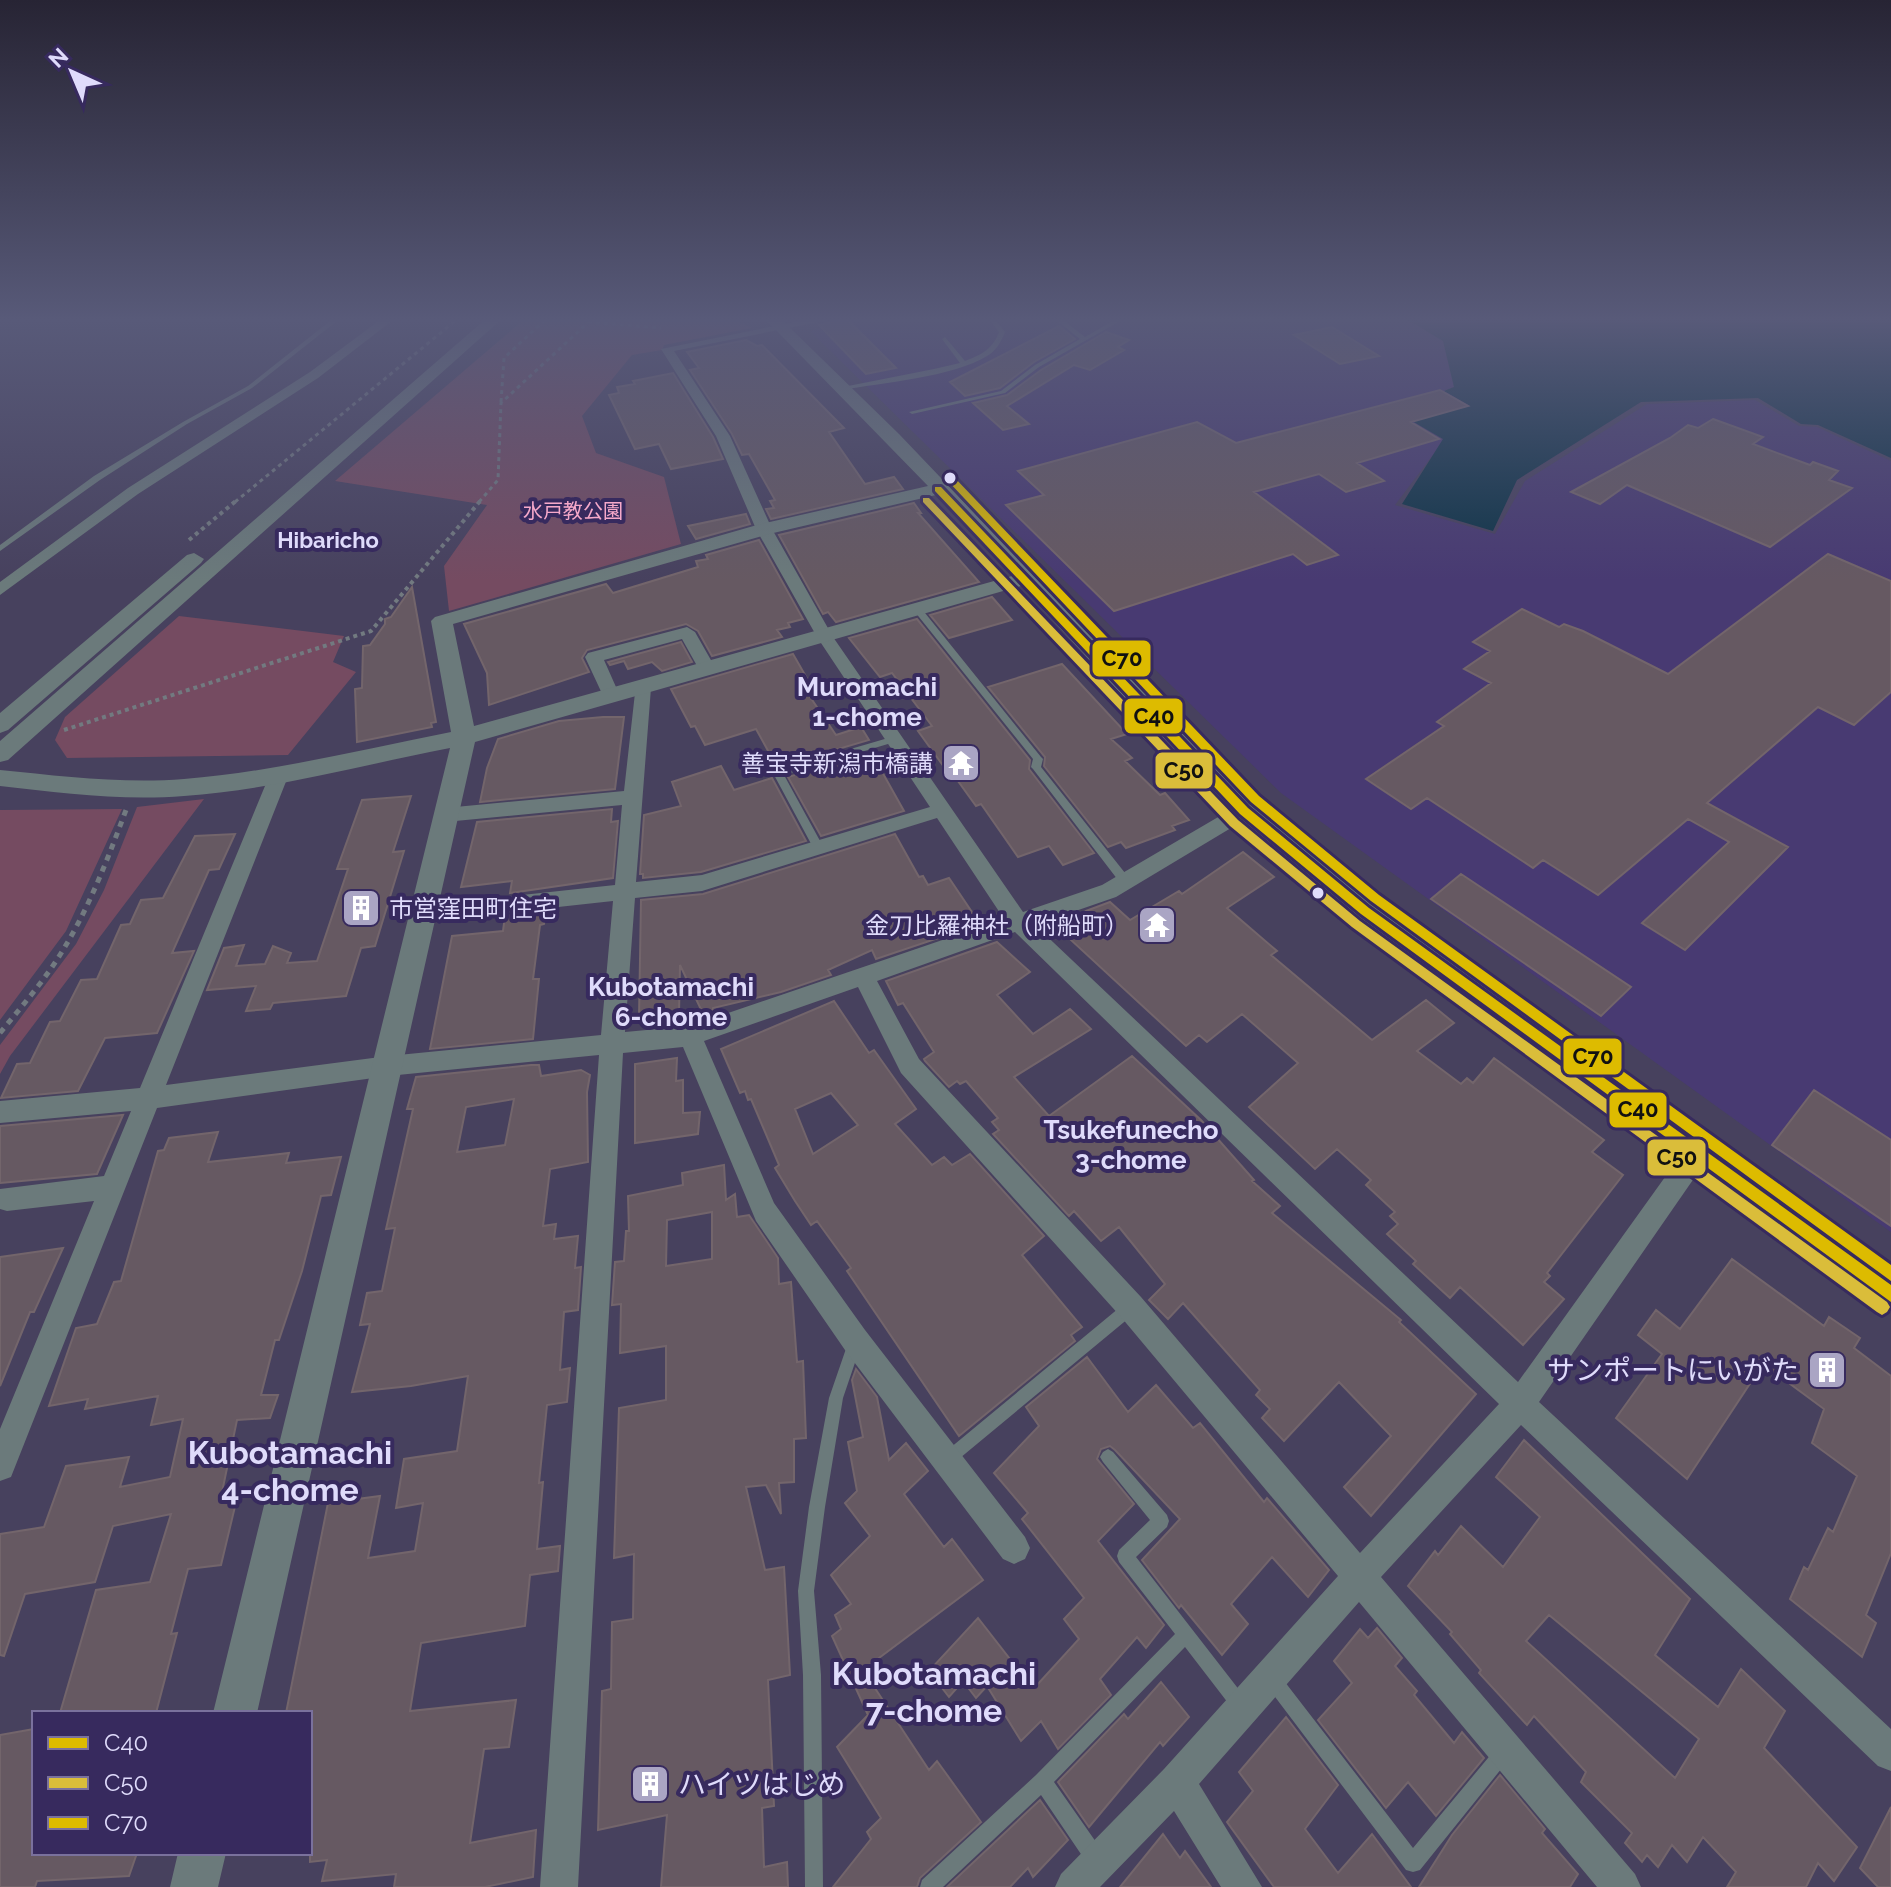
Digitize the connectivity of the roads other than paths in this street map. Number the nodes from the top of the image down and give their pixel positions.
1 (217, 405) edge
2 (267, 405) edge
3 (372, 405) edge
4 (397, 405) edge
5 (703, 405) edge
6 (859, 405) edge
7 (944, 405) edge
8 (912, 412) dead end
9 (938, 489) junction
10 (764, 529) junction
11 (0, 549) edge
12 (1024, 579) junction
13 (0, 590) edge
14 (918, 610) junction
15 (825, 637) junction
16 (707, 669) junction
17 (642, 688) junction
18 (611, 696) junction
19 (0, 725) edge
20 (464, 737) junction
21 (895, 739) junction
22 (4, 751) edge
23 (279, 774) junction
24 (0, 778) edge
25 (634, 797) junction
26 (942, 810) junction
27 (1244, 811) junction
28 (445, 815) junction
29 (820, 850) junction
30 (1125, 881) junction
31 (625, 890) junction
32 (421, 914) junction
33 (1018, 922) junction
34 (863, 976) junction
35 (690, 1036) junction
36 (612, 1045) junction
37 (388, 1066) junction
38 (149, 1098) junction
39 (0, 1112) edge
40 (1697, 1153) junction
41 (113, 1187) junction
42 (7, 1199) dead end
43 (1891, 1294) edge
44 (1131, 1307) junction
45 (855, 1340) junction
46 (1520, 1404) junction
47 (1108, 1457) dead end
48 (948, 1459) junction
49 (0, 1466) edge
50 (1014, 1548) dead end
51 (1361, 1577) junction
52 (1186, 1634) junction
53 (1269, 1675) junction
54 (1241, 1706) junction
55 (235, 1711) edge
56 (1506, 1749) junction
57 (1891, 1753) edge
58 (1042, 1781) junction
59 (1177, 1782) junction
60 (202, 1855) edge
61 (1085, 1879) edge
62 (194, 1887) edge
63 (559, 1887) edge
64 (814, 1887) edge
65 (929, 1887) edge
66 (1243, 1887) edge
67 (1622, 1887) edge

1 - 11 lane
2 - 13 street
3 - 19 street
4 - 22 street
5 - 10 street
6 - 9 street
7 - 8 lane
9 - 10 street
9 - 12 street
10 - 15 street
10 - 20 street
12 - 14 street
12 - 27 street
14 - 15 street
14 - 30 lane
15 - 16 street
15 - 21 street
16 - 17 street
16 - 18 street
17 - 18 street
17 - 25 street
18 - 20 street
20 - 23 street
20 - 28 street
21 - 26 street
21 - 29 lane
23 - 24 street
23 - 38 street
25 - 28 street
25 - 31 street
26 - 29 street
26 - 33 street
27 - 30 street
27 - 40 street
28 - 32 street
29 - 31 street
30 - 33 street
31 - 32 street
31 - 36 street
32 - 37 street
33 - 34 street
33 - 46 street
34 - 35 street
34 - 44 street
35 - 36 street
35 - 45 street
36 - 37 street
36 - 63 street
37 - 38 street
37 - 55 street
38 - 39 street
38 - 41 street
40 - 43 street
40 - 46 street
41 - 42 street
41 - 49 street
44 - 48 lane
44 - 51 street
45 - 48 street
45 - 64 lane
46 - 51 street
46 - 57 street
47 - 52 lane
48 - 50 street
51 - 53 street
51 - 56 street
52 - 54 lane
52 - 58 lane
53 - 54 street
53 - 56 lane
54 - 59 street
56 - 67 street
58 - 61 lane
58 - 65 lane
59 - 61 street
59 - 66 street
60 - 62 street

